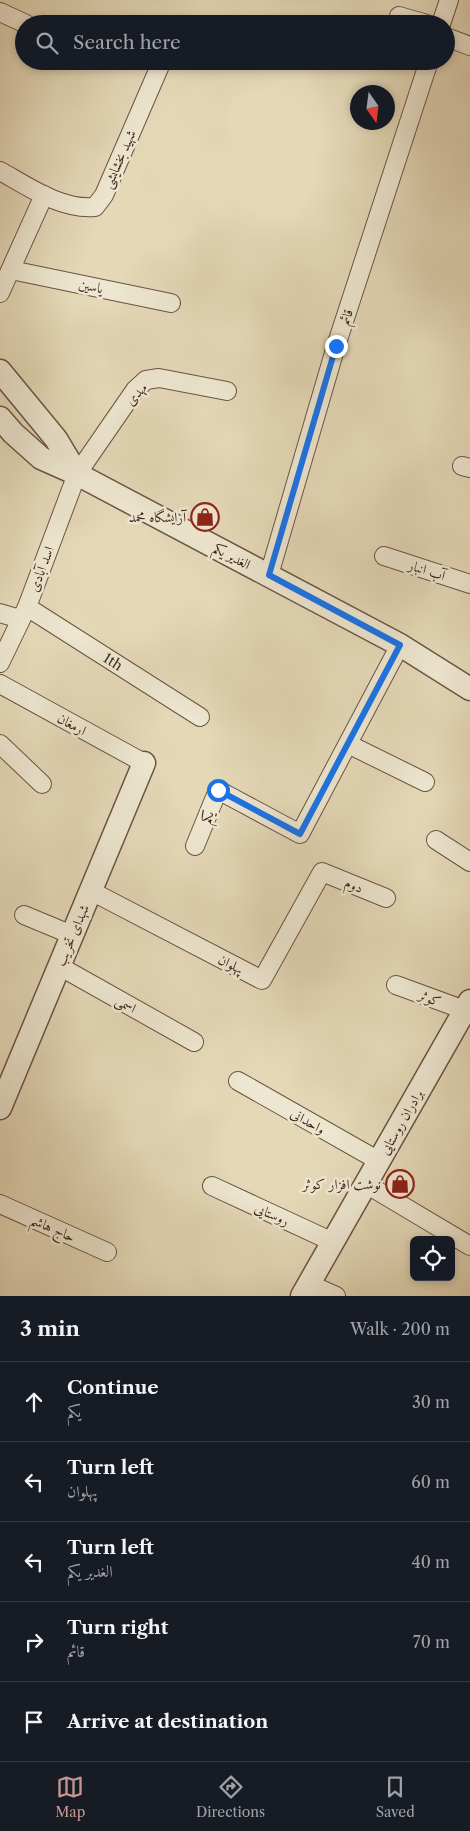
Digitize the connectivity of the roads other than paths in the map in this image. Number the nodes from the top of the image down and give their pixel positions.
1 (449, 0) edge
2 (0, 12) edge
3 (445, 15) edge
4 (15, 19) edge
5 (455, 40) edge
6 (470, 46) edge
7 (158, 70) edge
8 (426, 70) edge
9 (0, 171) edge
10 (44, 195) junction
11 (10, 270) junction
12 (0, 293) edge
13 (172, 303) dead end
14 (0, 371) edge
15 (227, 391) dead end
16 (4, 427) edge
17 (77, 474) junction
18 (384, 556) dead end
19 (269, 575) junction
20 (470, 584) edge
21 (0, 613) edge
22 (23, 613) junction
23 (400, 645) junction
24 (0, 663) edge
25 (0, 684) edge
26 (469, 684) edge
27 (200, 717) dead end
28 (0, 744) edge
29 (348, 744) junction
30 (144, 763) joint
31 (426, 782) dead end
32 (42, 784) dead end
33 (436, 840) dead end
34 (195, 846) dead end
35 (470, 862) edge
36 (322, 872) joint
37 (91, 891) junction
38 (386, 898) dead end
39 (24, 914) dead end
40 (72, 935) junction
41 (59, 966) junction
42 (396, 985) dead end
43 (468, 1008) edge
44 (194, 1042) dead end
45 (238, 1081) dead end
46 (2, 1097) edge
47 (379, 1161) junction
48 (366, 1184) junction
49 (212, 1186) dead end
50 (0, 1204) edge
51 (333, 1242) junction
52 (470, 1246) edge
53 (107, 1252) dead end
54 (306, 1290) edge
55 (336, 1296) edge

1 - 3 street
2 - 4 street
5 - 6 street
7 - 10 street, شهید بخشایشی
8 - 19 street, قائم
9 - 10 street, شهید بخشایشی
10 - 11 street
11 - 12 street
11 - 13 street, یاسین
14 - 17 street
15 - 17 street, مهدی
16 - 17 street, الغدیر یکم
17 - 19 street, الغدیر یکم
17 - 22 street, اسد آبادی
18 - 20 street, آب انبار
19 - 23 street, الغدیر یکم
21 - 22 street
22 - 24 street, اسد آبادی
22 - 27 street, 1th
23 - 26 street, الغدیر یکم
23 - 29 street
25 - 30 street, ارمغان
28 - 32 street
29 - 31 street
29 - 34 street, یکم
30 - 37 street, شهدای تخریب
33 - 35 street
36 - 37 street, پهلوان
36 - 38 street, دوم
37 - 40 street, شهدای تخریب
39 - 40 street
40 - 41 street, شهدای تخریب
41 - 44 street, اسمی
41 - 46 street, شهدای تخریب
42 - 43 street, کوثر
43 - 47 street, برادران روستایی
45 - 47 street, واحدانی
47 - 48 street, برادران روستایی
48 - 51 street, برادران روستایی
48 - 52 street
49 - 51 street, روستایی
50 - 53 street, حاج هاشم
51 - 54 street, برادران روستایی
54 - 55 street

